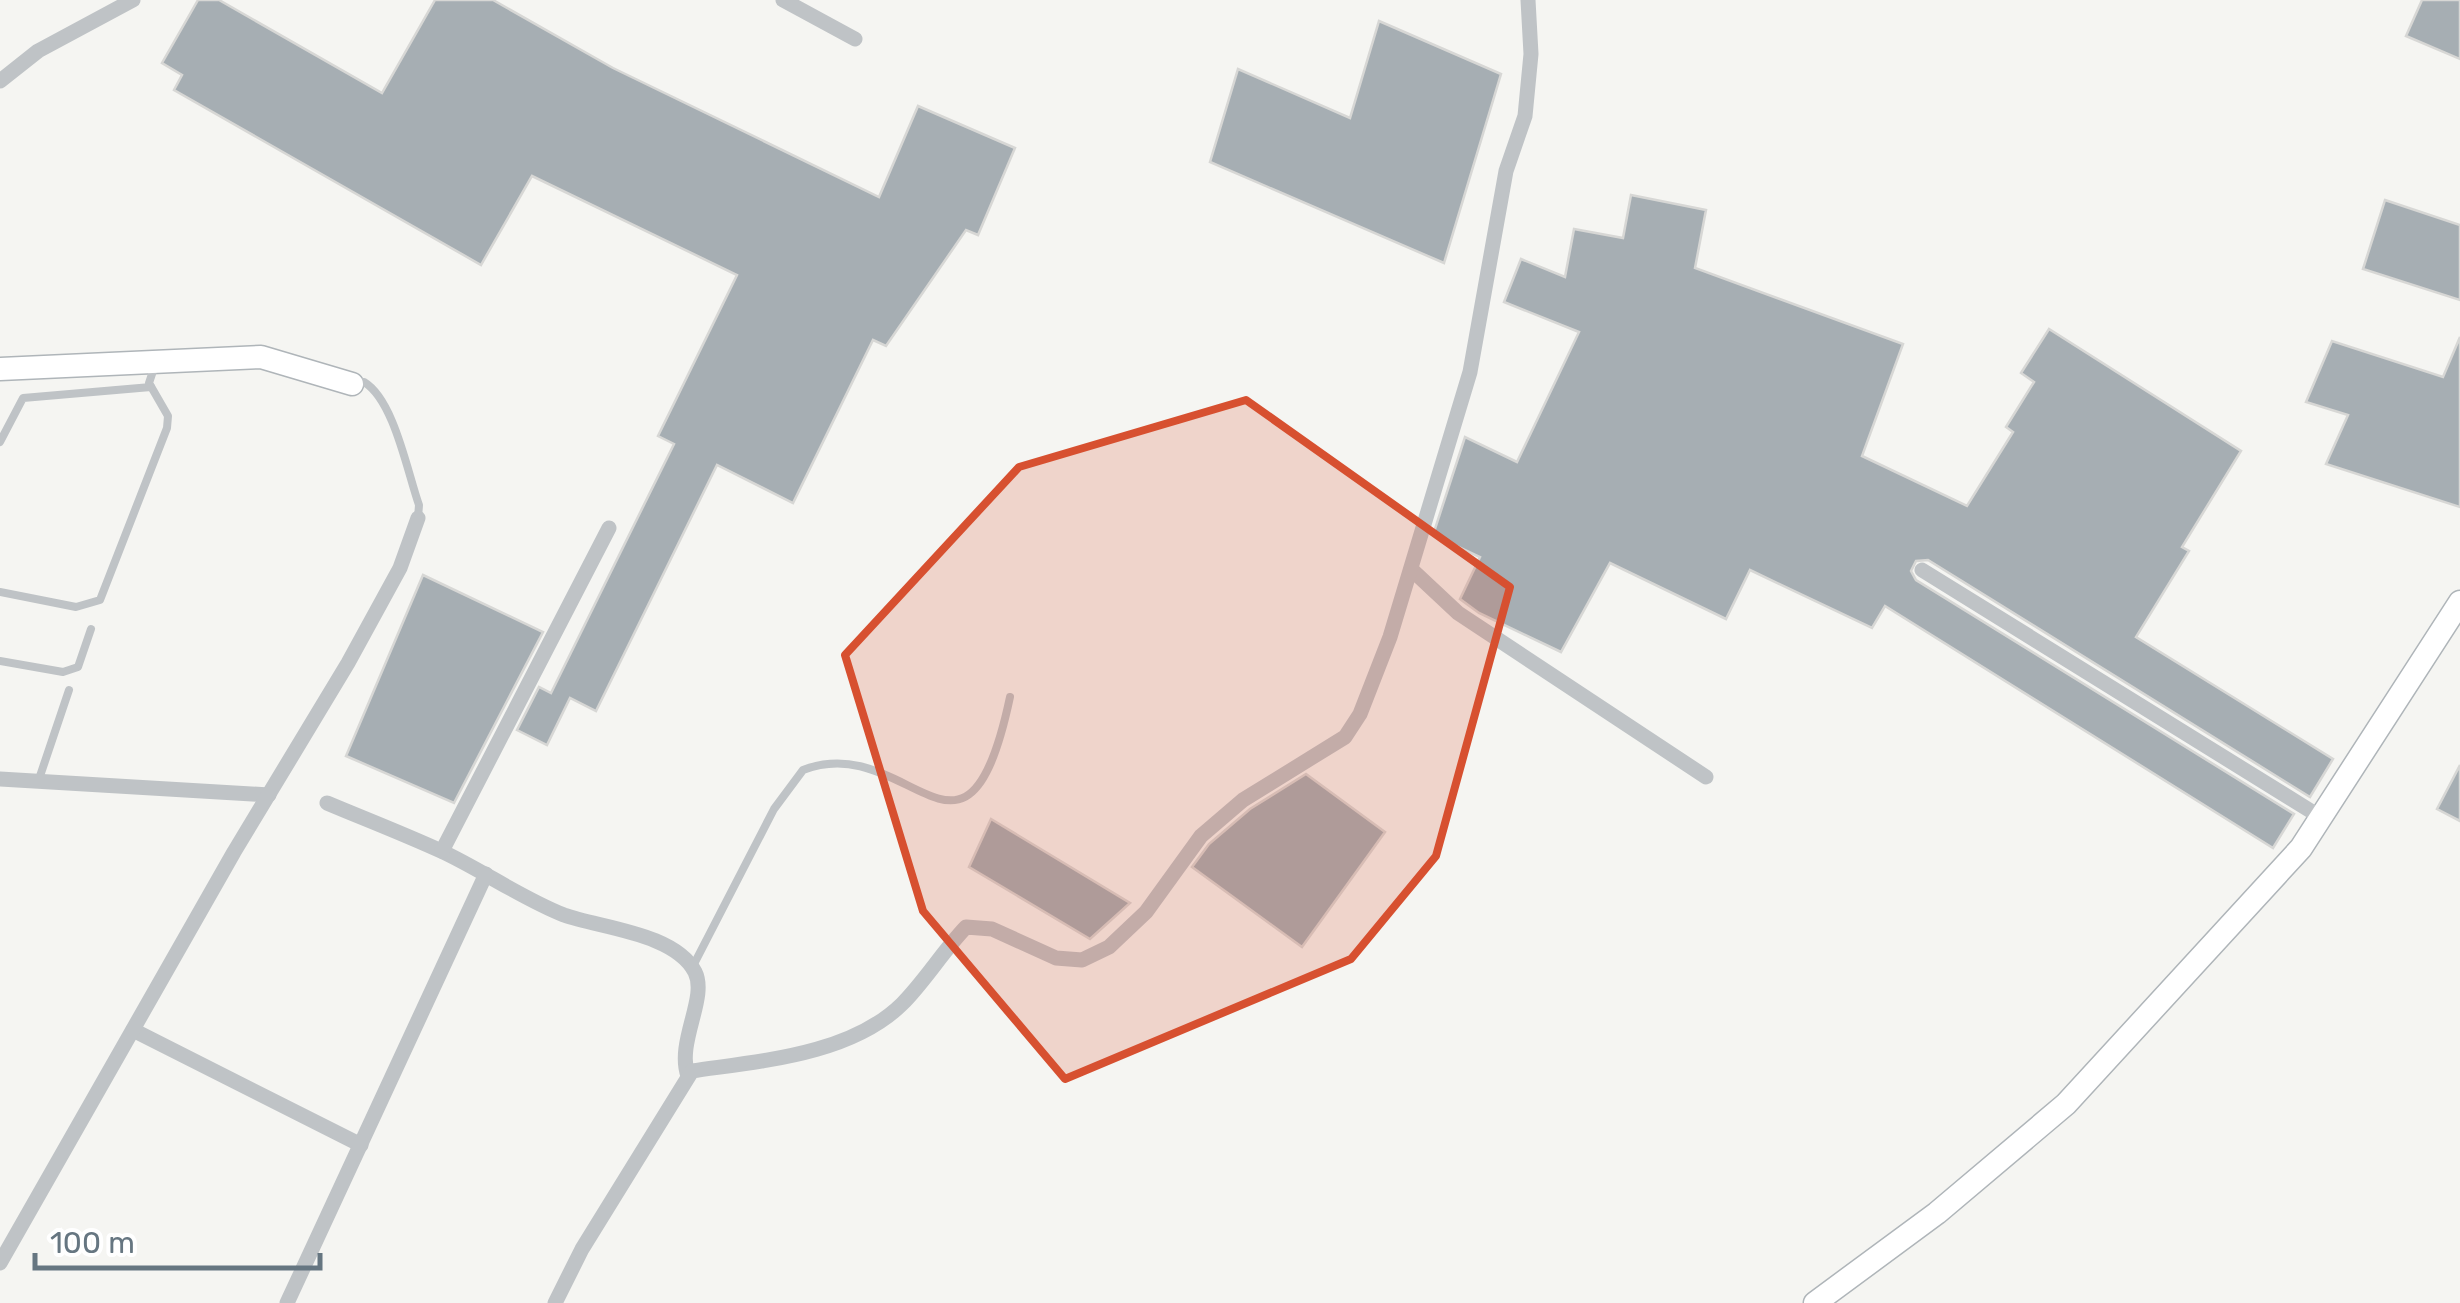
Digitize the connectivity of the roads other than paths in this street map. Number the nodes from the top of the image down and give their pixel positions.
1 (133, 0) edge
2 (783, 0) edge
3 (1528, 0) edge
4 (855, 39) dead end
5 (0, 81) edge
6 (157, 361) junction
7 (2, 375) edge
8 (352, 384) joint
9 (152, 388) junction
10 (0, 442) edge
11 (418, 518) joint
12 (609, 528) dead end
13 (1410, 569) junction
14 (1922, 570) dead end
15 (0, 592) edge
16 (2460, 602) edge
17 (91, 629) dead end
18 (0, 661) edge
19 (69, 690) dead end
20 (1010, 698) dead end
21 (1706, 777) dead end
22 (0, 779) edge
23 (38, 782) junction
24 (269, 795) junction
25 (328, 803) dead end
26 (2322, 818) junction
27 (442, 851) junction
28 (486, 874) junction
29 (692, 968) junction
30 (133, 1030) junction
31 (688, 1076) junction
32 (361, 1144) junction
33 (0, 1263) edge
34 (287, 1303) edge
35 (555, 1303) edge
36 (1815, 1303) edge

1 - 5 street
2 - 4 street
3 - 13 street
6 - 7 street
6 - 8 street
6 - 9 lane
8 - 11 lane
9 - 10 lane
9 - 15 lane
11 - 24 street
12 - 27 street
13 - 21 street
13 - 31 street
14 - 26 street
16 - 26 street
17 - 18 lane
19 - 23 lane
20 - 29 lane
22 - 23 street
23 - 24 street
24 - 30 street
25 - 27 street
26 - 36 street
27 - 28 street
28 - 29 street
28 - 32 street
29 - 31 street
30 - 32 street
30 - 33 street
31 - 35 street
32 - 34 street

